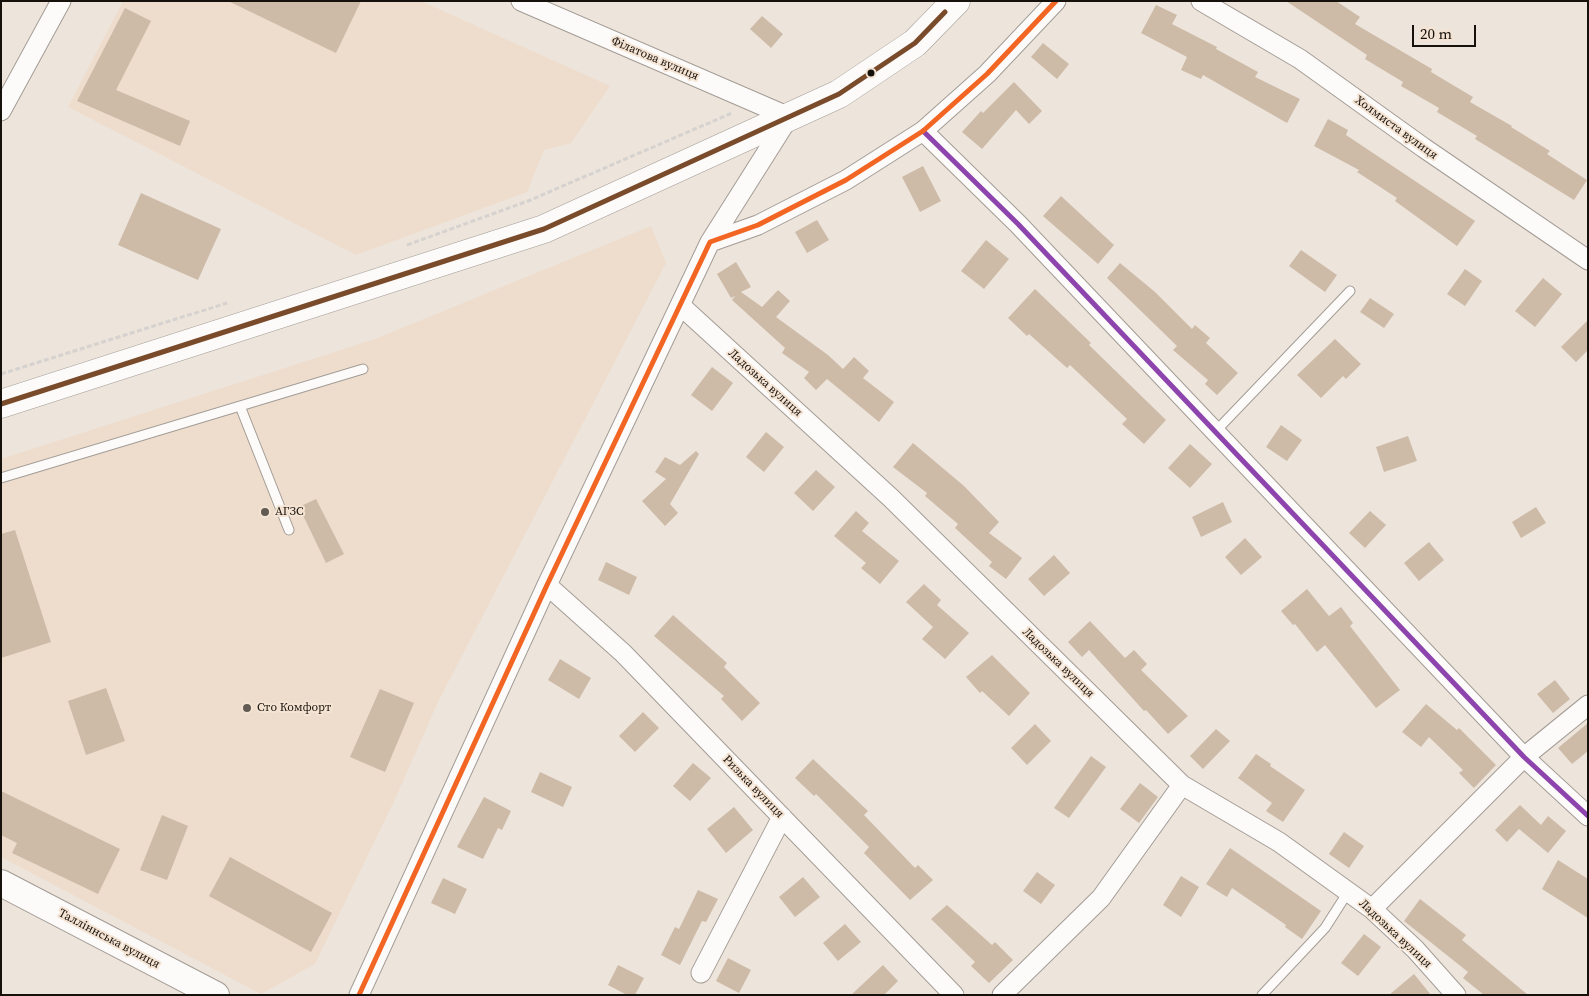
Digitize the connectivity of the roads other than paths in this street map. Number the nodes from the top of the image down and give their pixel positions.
1 (61, 1) edge
2 (521, 1) edge
3 (956, 1) edge
4 (1056, 1) edge
5 (1201, 1) edge
6 (1, 112) edge
7 (789, 117) junction
8 (923, 130) junction
9 (710, 242) junction
10 (1588, 260) edge
11 (1350, 291) dead end
12 (680, 305) junction
13 (363, 368) dead end
14 (1, 404) edge
15 (240, 406) junction
16 (1215, 432) junction
17 (1, 478) edge
18 (289, 530) dead end
19 (547, 585) junction
20 (1588, 706) edge
21 (1524, 758) junction
22 (1182, 785) junction
23 (1588, 816) edge
24 (782, 817) junction
25 (1, 882) edge
26 (1348, 892) junction
27 (1372, 909) junction
28 (700, 973) dead end
29 (216, 995) edge
30 (358, 995) edge
31 (954, 995) edge
32 (1002, 995) edge
33 (1262, 995) edge
34 (1456, 995) edge

1 - 6 street
2 - 7 street, Філатова вулиця
3 - 7 main road
4 - 8 street
5 - 10 street, Холмиста вулиця
7 - 9 street
7 - 14 main road
8 - 9 street
8 - 16 street
9 - 12 street
11 - 16 lane
12 - 19 street
12 - 22 street, Ладозька вулиця
13 - 15 lane
15 - 17 lane
15 - 18 lane
16 - 21 street
19 - 24 street, Ризька вулиця
19 - 30 street
20 - 21 street
21 - 23 street
21 - 27 street
22 - 26 street, Ладозька вулиця
22 - 32 street
24 - 28 street
24 - 31 street, Ризька вулиця
25 - 29 street, Талліннська вулиця
26 - 27 street, Ладозька вулиця
26 - 33 lane
27 - 34 street, Ладозька вулиця

